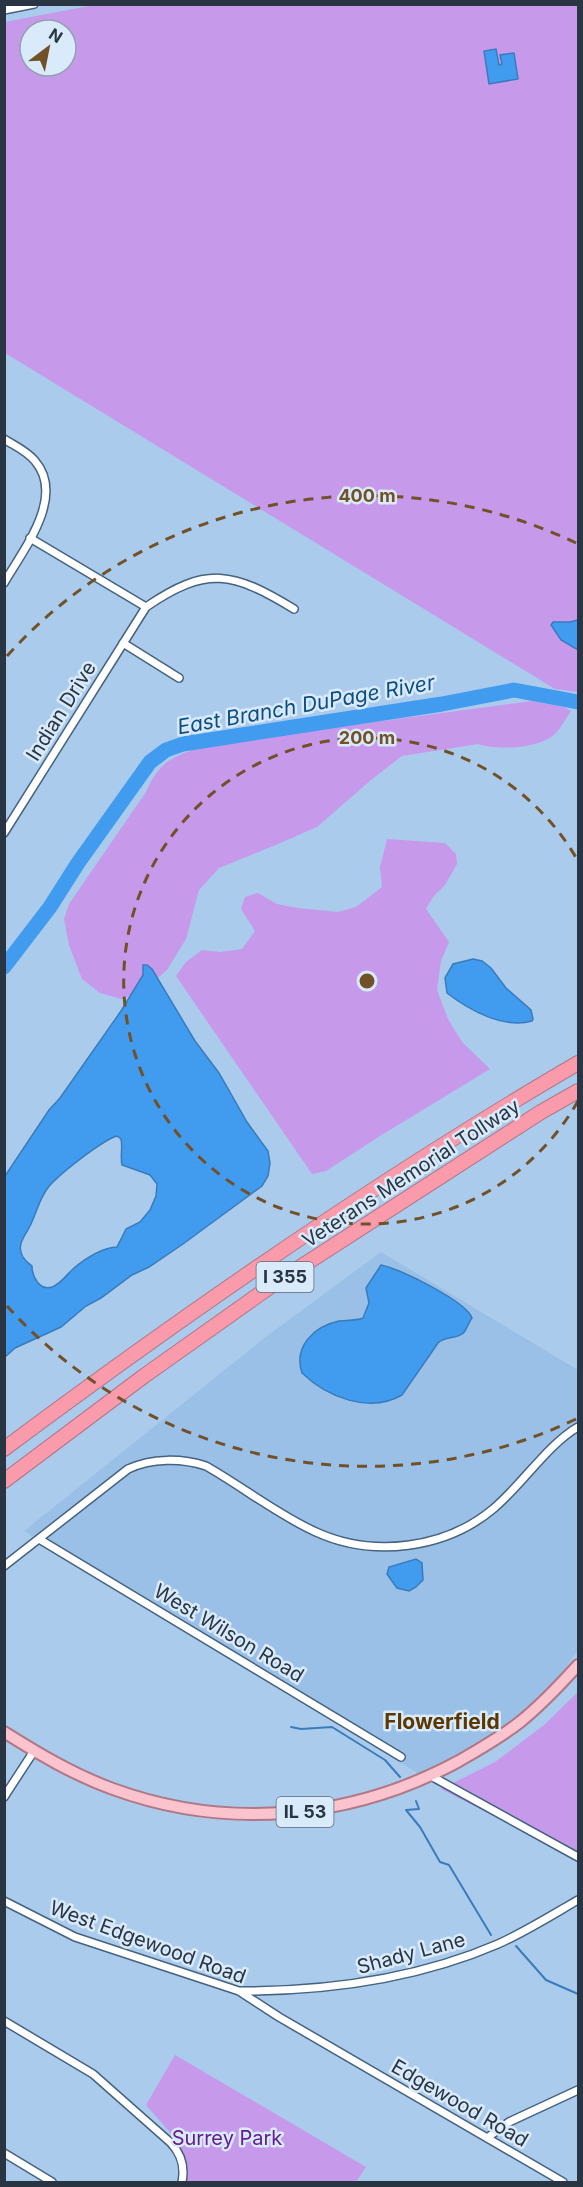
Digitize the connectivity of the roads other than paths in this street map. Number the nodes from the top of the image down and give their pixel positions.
1 (34, 4) edge
2 (4, 10) edge
3 (4, 440) edge
4 (30, 538) junction
5 (4, 583) edge
6 (146, 607) junction
7 (294, 609) dead end
8 (123, 643) junction
9 (178, 678) dead end
10 (4, 833) edge
11 (579, 1063) edge
12 (579, 1091) edge
13 (579, 1427) edge
14 (4, 1449) edge
15 (4, 1481) edge
16 (39, 1539) junction
17 (4, 1566) edge
18 (579, 1665) edge
19 (4, 1732) edge
20 (34, 1751) junction
21 (401, 1756) dead end
22 (431, 1776) junction
23 (4, 1797) edge
24 (579, 1857) edge
25 (579, 1900) edge
26 (4, 1901) edge
27 (240, 1991) junction
28 (4, 2022) edge
29 (340, 2052) joint
30 (579, 2090) edge
31 (487, 2138) junction
32 (4, 2153) edge
33 (52, 2182) edge
34 (182, 2182) edge
35 (563, 2182) edge

1 - 2 street
3 - 4 street
4 - 5 street
4 - 6 street
6 - 7 street
6 - 8 street, Indian Drive
8 - 9 street
8 - 10 street, Indian Drive
11 - 14 highway, Veterans Memorial Tollway / I 355
12 - 15 highway, Veterans Memorial Tollway / I 355
13 - 16 street
16 - 17 street
16 - 21 street, West Wilson Road
18 - 22 main road, IL 53
19 - 20 main road, IL 53
20 - 22 main road, IL 53
20 - 23 street
22 - 24 street
25 - 27 street, Shady Lane
26 - 27 street, West Edgewood Road
27 - 29 street, West Edgewood Road
28 - 34 street
29 - 31 street, Edgewood Road
30 - 31 street
31 - 35 street, Edgewood Road
32 - 33 street

